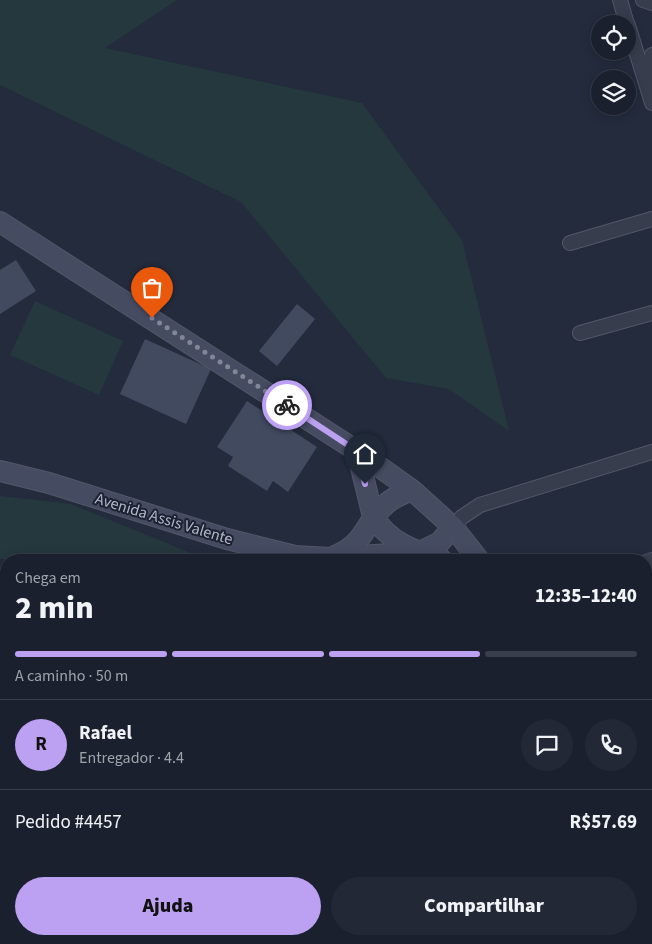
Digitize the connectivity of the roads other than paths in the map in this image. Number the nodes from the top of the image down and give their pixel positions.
1 (620, 0) edge
2 (643, 0) edge
3 (652, 3) edge
4 (624, 15) edge
5 (636, 52) edge
6 (652, 55) edge
7 (651, 98) edge
8 (652, 218) edge
9 (0, 222) edge
10 (570, 242) dead end
11 (652, 313) edge
12 (580, 333) dead end
13 (357, 451) junction
14 (652, 452) edge
15 (0, 471) edge
16 (412, 490) junction
17 (373, 517) junction
18 (453, 527) junction
19 (420, 552) junction
20 (286, 554) edge
21 (337, 554) edge
22 (390, 554) edge
23 (426, 554) edge
24 (473, 554) edge

1 - 4 street
2 - 3 street
5 - 7 street
6 - 7 street
8 - 10 street
9 - 13 main road
11 - 12 street
13 - 16 main road
13 - 17 main road
14 - 18 street
15 - 20 main road, Avenida Assis Valente
16 - 17 main road
16 - 18 main road
17 - 19 main road
17 - 21 main road
18 - 19 main road
18 - 24 main road
19 - 22 main road, Avenida Assis Valente
19 - 23 main road, Avenida Assis Valente

